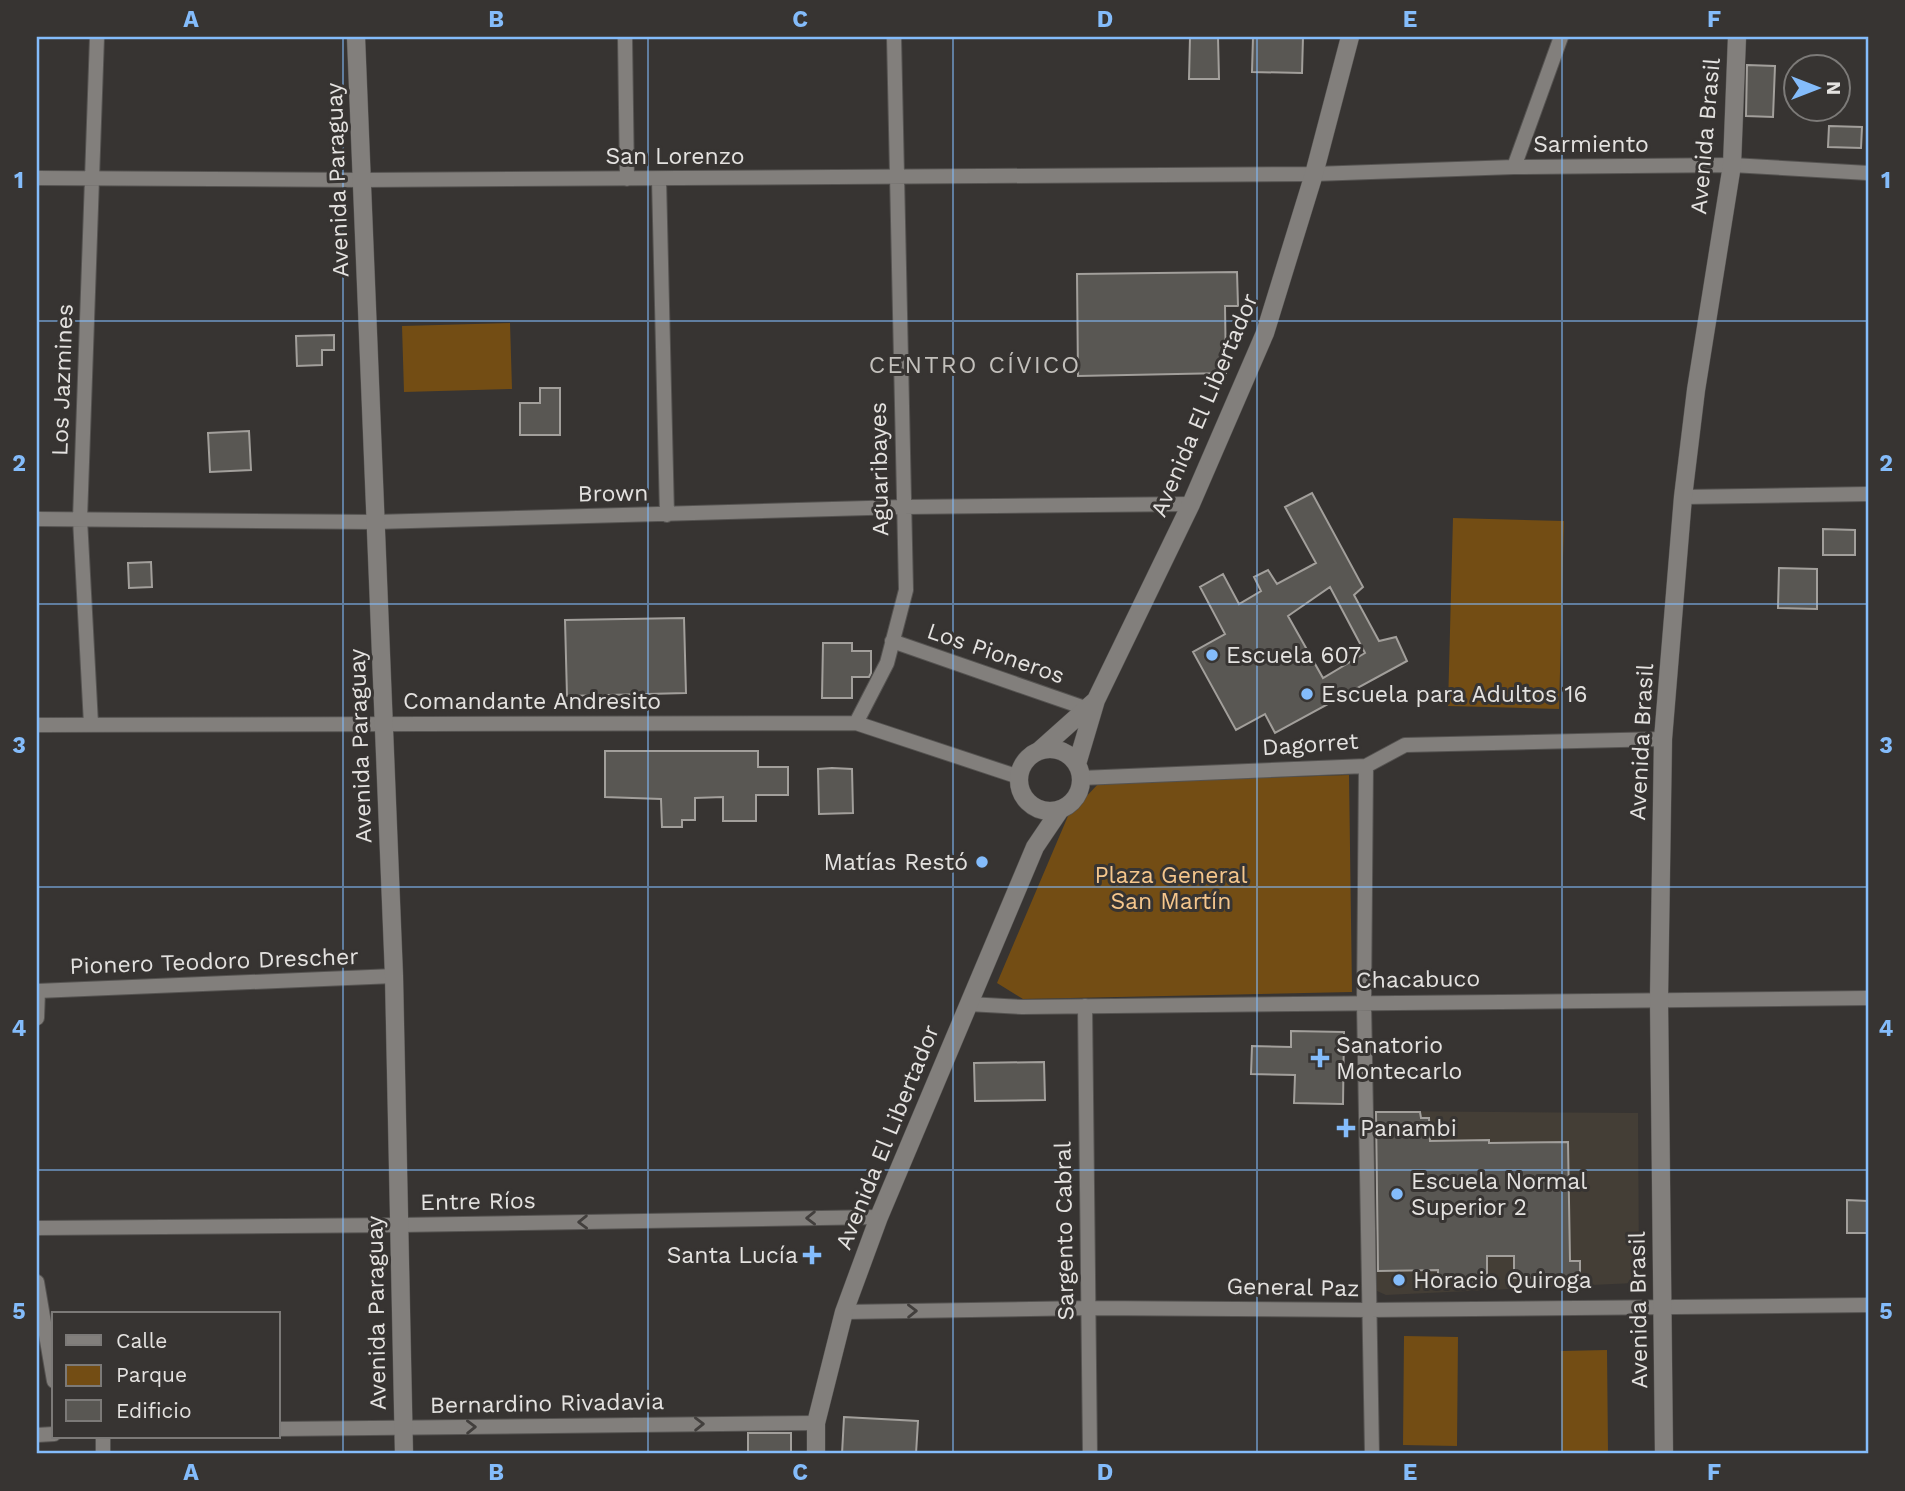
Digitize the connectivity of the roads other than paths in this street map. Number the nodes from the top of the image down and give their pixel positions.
1 (97, 37) edge
2 (356, 37) edge
3 (625, 37) edge
4 (894, 37) edge
5 (1350, 37) edge
6 (1561, 37) edge
7 (1737, 37) edge
8 (1731, 166) junction
9 (1514, 167) junction
10 (1868, 173) edge
11 (1314, 174) junction
12 (91, 177) junction
13 (896, 177) junction
14 (37, 178) edge
15 (627, 179) junction
16 (659, 179) junction
17 (361, 180) junction
18 (1868, 494) edge
19 (1683, 497) junction
20 (1191, 504) junction
21 (902, 507) junction
22 (667, 515) junction
23 (37, 519) edge
24 (80, 519) junction
25 (375, 522) junction
26 (892, 641) junction
27 (1091, 704) junction
28 (856, 723) junction
29 (91, 724) junction
30 (384, 724) junction
31 (37, 725) edge
32 (1663, 739) junction
33 (1040, 750) junction
34 (1366, 766) junction
35 (1079, 771) junction
36 (1019, 777) junction
37 (1032, 807) junction
38 (1060, 810) junction
39 (1035, 847) junction
40 (394, 976) junction
41 (37, 991) edge
42 (1868, 998) edge
43 (1660, 999) junction
44 (1364, 1003) junction
45 (968, 1004) junction
46 (1085, 1006) junction
47 (37, 1018) edge
48 (879, 1217) junction
49 (399, 1225) junction
50 (37, 1228) edge
51 (37, 1282) edge
52 (1868, 1305) edge
53 (1662, 1306) junction
54 (1088, 1308) junction
55 (1369, 1310) junction
56 (844, 1312) junction
57 (52, 1369) edge
58 (816, 1423) junction
59 (403, 1428) junction
60 (280, 1429) edge
61 (404, 1454) edge
62 (816, 1454) edge
63 (1090, 1454) edge
64 (1372, 1454) edge
65 (1664, 1454) edge

1 - 12 street, Los Jazmines
2 - 17 main road, Avenida Paraguay
3 - 15 street
4 - 13 street, Aguaribayes
5 - 11 main road, Avenida El Libertador
6 - 9 street
7 - 8 main road, Avenida Brasil
8 - 9 street, Sarmiento
8 - 10 street, Sarmiento
8 - 19 main road, Avenida Brasil
9 - 11 street, Sarmiento
11 - 13 street, San Lorenzo
11 - 20 main road, Avenida El Libertador
12 - 14 street, San Lorenzo
12 - 17 street, San Lorenzo
12 - 24 street, Los Jazmines
13 - 16 street, San Lorenzo
13 - 21 street, Aguaribayes
15 - 16 street, San Lorenzo
15 - 17 street, San Lorenzo
16 - 22 street
17 - 25 main road, Avenida Paraguay
18 - 19 street
19 - 32 main road, Avenida Brasil
20 - 21 street, Brown
20 - 27 main road, Avenida El Libertador
21 - 22 street, Brown
21 - 26 street, Aguaribayes
22 - 25 street, Brown
23 - 24 street, Brown
24 - 25 street, Brown
24 - 29 street, Los Jazmines
25 - 30 main road, Avenida Paraguay
26 - 27 street, Los Pioneros
26 - 28 street, Aguaribayes
27 - 33 main road, Avenida El Libertador
27 - 35 main road, Avenida El Libertador
28 - 30 street, Comandante Andresito
28 - 36 street, Comandante Andresito
29 - 30 street, Comandante Andresito
29 - 31 street, Comandante Andresito
30 - 40 main road, Avenida Paraguay
32 - 34 street, Dagorret
32 - 43 main road, Avenida Brasil
33 - 35 main road
33 - 36 main road
34 - 35 street, Dagorret
34 - 44 street
35 - 38 main road
36 - 37 main road
37 - 38 main road
37 - 39 main road, Avenida El Libertador
38 - 39 main road, Avenida El Libertador
39 - 45 main road, Avenida El Libertador
40 - 41 street, Pionero Teodoro Drescher
40 - 49 main road, Avenida Paraguay
41 - 47 street
42 - 43 street, Chacabuco
43 - 44 street, Chacabuco
43 - 53 main road, Avenida Brasil
44 - 46 street, Chacabuco
44 - 55 street
45 - 46 street, Chacabuco
45 - 48 main road, Avenida El Libertador
46 - 54 street, Sargento Cabral
48 -> 49 street, Entre Ríos
48 - 56 main road, Avenida El Libertador
49 - 50 street, Entre Ríos
49 - 59 main road, Avenida Paraguay
51 - 57 street
52 - 53 street, General Paz
53 - 55 street, General Paz
53 - 65 main road, Avenida Brasil
54 - 55 street, General Paz
56 -> 54 street, General Paz
54 - 63 street, Sargento Cabral
55 - 64 street
56 - 58 main road, Avenida El Libertador
59 -> 58 street, Bernardino Rivadavia
58 - 62 main road, Avenida El Libertador
59 - 60 street, Bernardino Rivadavia
59 - 61 main road, Avenida Paraguay

